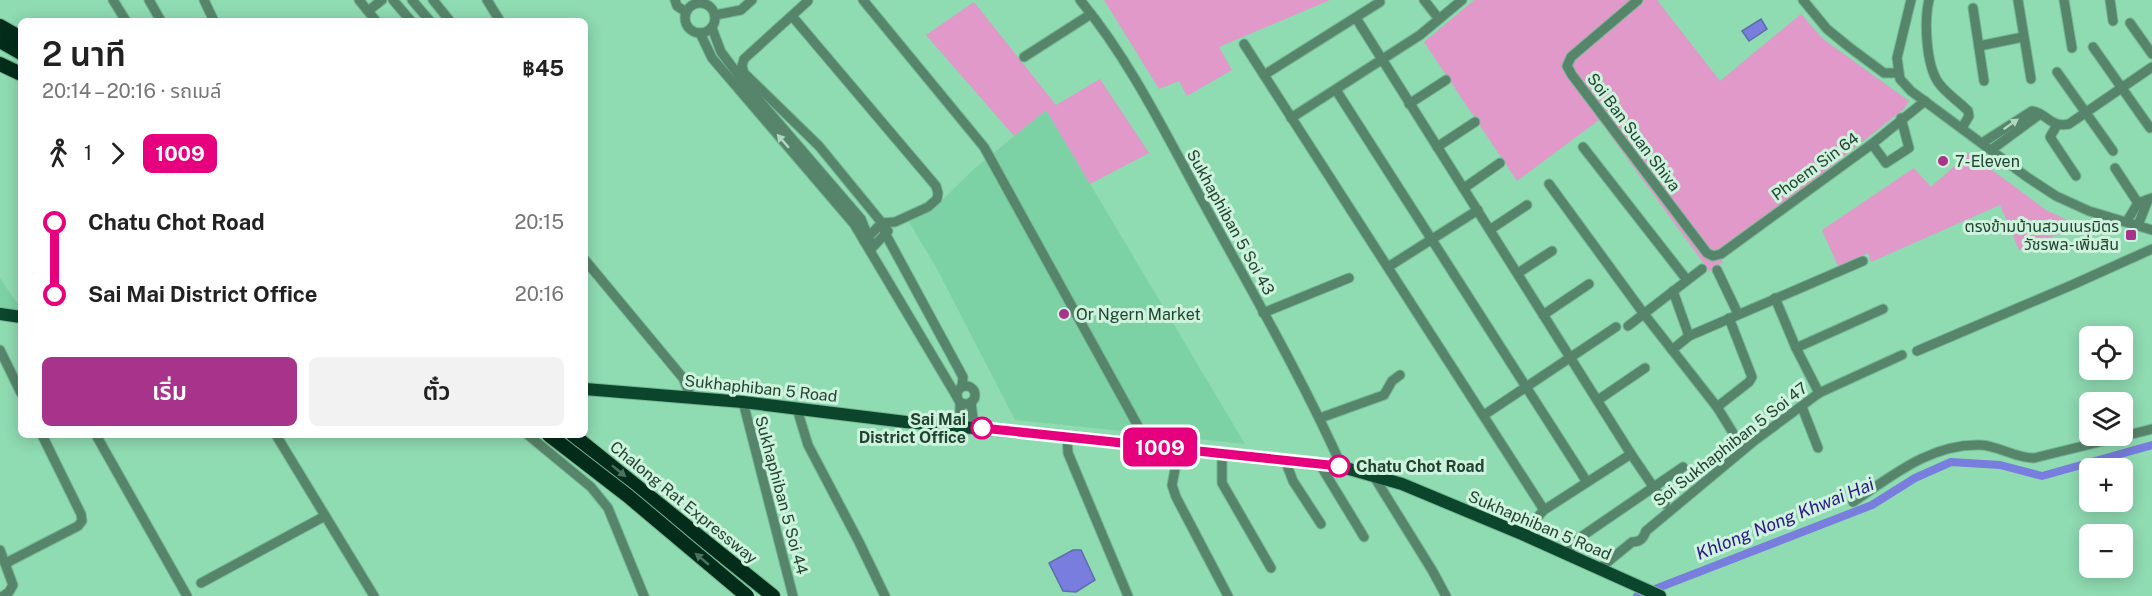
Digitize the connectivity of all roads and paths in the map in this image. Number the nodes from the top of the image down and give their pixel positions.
1 (113, 0) edge
2 (148, 0) edge
3 (204, 0) edge
4 (359, 0) edge
5 (382, 0) edge
6 (393, 0) edge
7 (412, 0) edge
8 (433, 0) edge
9 (487, 0) edge
10 (675, 0) edge
11 (717, 0) edge
12 (752, 0) edge
13 (863, 0) edge
14 (1080, 0) edge
15 (1424, 0) edge
16 (1462, 0) edge
17 (1638, 0) edge
18 (1803, 0) edge
19 (1911, 0) edge
20 (1929, 0) edge
21 (2018, 0) edge
22 (2064, 0) edge
23 (2110, 0) edge
24 (808, 1) edge
25 (700, 2) edge
26 (1380, 2) dead end
27 (1973, 8) dead end
28 (368, 11) junction
29 (686, 12) junction
30 (1091, 14) junction
31 (715, 15) junction
32 (792, 16) junction
33 (0, 18) edge
34 (124, 18) edge
35 (159, 18) edge
36 (213, 18) edge
37 (374, 18) edge
38 (408, 18) edge
39 (427, 18) edge
40 (448, 18) edge
41 (498, 18) edge
42 (1356, 18) junction
43 (1439, 19) junction
44 (2113, 21) dead end
45 (2130, 23) dead end
46 (0, 26) edge
47 (18, 28) edge
48 (712, 28) junction
49 (700, 33) junction
50 (18, 36) edge
51 (2023, 36) junction
52 (0, 40) edge
53 (1244, 44) dead end
54 (1978, 46) junction
55 (2093, 47) dead end
56 (2072, 48) dead end
57 (18, 51) edge
58 (2152, 54) edge
59 (1024, 57) dead end
60 (1383, 60) junction
61 (0, 64) edge
62 (2152, 67) edge
63 (2057, 72) dead end
64 (18, 73) edge
65 (1898, 73) junction
66 (1264, 75) junction
67 (2031, 79) dead end
68 (1446, 80) dead end
69 (1984, 81) dead end
70 (2122, 88) junction
71 (1336, 90) junction
72 (1925, 101) junction
73 (1409, 104) junction
74 (2085, 113) junction
75 (2040, 114) junction
76 (1291, 118) junction
77 (1901, 118) junction
78 (1475, 122) dead end
79 (2057, 125) junction
80 (1962, 128) junction
81 (2150, 128) dead end
82 (1982, 143) junction
83 (1872, 144) junction
84 (1437, 147) junction
85 (1584, 147) dead end
86 (1992, 150) junction
87 (2113, 151) dead end
88 (1500, 163) dead end
89 (2115, 168) dead end
90 (2076, 176) dead end
91 (1549, 184) dead end
92 (1464, 188) junction
93 (2150, 199) edge
94 (2138, 203) junction
95 (1527, 205) dead end
96 (1478, 210) junction
97 (2127, 221) junction
98 (895, 222) junction
99 (882, 223) junction
100 (2138, 225) junction
101 (1491, 229) junction
102 (2152, 230) edge
103 (885, 233) junction
104 (866, 239) junction
105 (1432, 239) junction
106 (871, 248) junction
107 (2152, 249) edge
108 (1552, 250) dead end
109 (1721, 254) joint
110 (1863, 261) dead end
111 (588, 264) edge
112 (1388, 267) junction
113 (1702, 269) dead end
114 (1717, 270) dead end
115 (1518, 273) junction
116 (1349, 278) dead end
117 (1687, 280) junction
118 (1589, 284) dead end
119 (1673, 291) junction
120 (1775, 298) junction
121 (1883, 309) dead end
122 (1263, 313) junction
123 (0, 314) edge
124 (1644, 314) junction
125 (1543, 315) junction
126 (1733, 316) junction
127 (18, 317) edge
128 (1628, 326) dead end
129 (1617, 327) dead end
130 (1689, 336) junction
131 (1796, 348) junction
132 (1672, 350) junction
133 (1917, 351) dead end
134 (0, 352) edge
135 (1902, 355) dead end
136 (1570, 357) junction
137 (1645, 368) dead end
138 (1400, 375) dead end
139 (18, 387) edge
140 (962, 387) junction
141 (1527, 387) junction
142 (588, 389) edge
143 (1819, 393) junction
144 (692, 397) junction
145 (959, 400) junction
146 (1598, 400) junction
147 (743, 402) junction
148 (971, 402) junction
149 (1717, 406) junction
150 (1802, 407) junction
151 (797, 409) junction
152 (1484, 416) junction
153 (1320, 418) junction
154 (960, 426) junction
155 (974, 427) junction
156 (2152, 429) edge
157 (1067, 437) junction
158 (43, 438) edge
159 (98, 438) edge
160 (278, 438) edge
161 (532, 438) edge
162 (550, 438) edge
163 (553, 438) edge
164 (577, 438) edge
165 (1149, 446) junction
166 (1818, 448) dead end
167 (1179, 449) junction
168 (1743, 449) junction
169 (1222, 453) junction
170 (1631, 454) junction
171 (554, 457) junction
172 (1285, 460) junction
173 (1319, 463) junction
174 (1342, 466) junction
175 (1683, 468) dead end
176 (1373, 476) junction
177 (1587, 482) junction
178 (1653, 487) junction
179 (1852, 502) dead end
180 (1665, 504) dead end
181 (1544, 510) junction
182 (325, 516) junction
183 (1321, 524) dead end
184 (1522, 534) junction
185 (1364, 537) dead end
186 (0, 550) edge
187 (1567, 555) junction
188 (6, 563) junction
189 (1271, 568) dead end
190 (1599, 569) junction
191 (201, 583) dead end
192 (3, 596) edge
193 (187, 596) edge
194 (374, 596) edge
195 (644, 596) edge
196 (747, 596) edge
197 (773, 596) edge
198 (793, 596) edge
199 (885, 596) edge
200 (1128, 596) edge
201 (1228, 596) edge
202 (1446, 596) edge
203 (1659, 596) edge

1 - 34 street
2 - 35 street
3 - 36 street
4 - 28 street
5 - 28 street
6 - 38 street
7 - 39 street
8 - 40 street
9 - 41 street
10 - 29 street
11 - 25 street
12 - 31 street
13 - 165 street
14 - 30 street, Sukhaphiban 5 Soi 43
15 - 43 street
16 - 43 street
17 - 109 street, Soi Ban Suan Shiva
18 - 65 street
19 - 65 street
20 - 80 street
21 - 51 street
22 - 56 street
23 - 44 street
24 - 32 street
25 - 29 street
25 - 31 street
26 - 42 street
27 - 54 street
28 - 37 street
29 - 49 street
30 - 59 street
30 - 122 street, Sukhaphiban 5 Soi 43
31 - 48 street
32 - 98 street
32 - 99 street
33 - 47 street
42 - 60 street
42 - 66 street
43 - 60 street
45 - 58 street
46 - 50 highway
48 - 49 street
48 - 104 street
104 -> 49 street
51 - 54 street
51 - 67 street
52 - 57 highway
53 - 66 street
54 - 69 street
55 - 70 street
60 - 71 street
60 - 73 street
61 - 64 highway
62 - 70 street
63 - 74 street
65 - 72 street
66 - 76 street
68 - 73 street
70 - 74 street
70 - 81 street
71 - 76 street
71 - 105 street
72 - 77 street, Phoem Sin 64
72 - 80 street
73 - 84 street
74 - 79 street
74 - 87 street
75 - 79 street
82 -> 75 street
75 - 86 street
76 - 112 street
77 - 83 street, Phoem Sin 64
77 - 83 street
78 - 84 street
79 - 90 street
80 - 82 street
82 - 86 street
83 - 109 street, Phoem Sin 64
84 - 92 street
85 - 117 street
86 - 97 street
88 - 92 street
89 - 94 street
91 - 124 street
92 - 96 street
93 - 94 street
93 - 100 street
94 - 97 street
95 - 101 street
96 - 101 street
96 - 105 street
97 - 100 street
98 - 99 street
98 - 103 street
99 - 103 street
99 - 104 street
100 - 102 street
101 - 115 street
103 - 106 street
103 - 140 street
104 - 106 street
105 - 112 street
105 - 141 street
106 - 145 street
107 - 133 street
108 - 115 street
110 - 120 street
111 - 144 street
112 - 152 street
113 - 117 street
114 - 126 street
115 - 125 street
116 - 122 street
117 - 119 street
118 - 125 street
119 - 124 street
119 - 130 street
120 - 126 street
120 - 131 street
121 - 131 street
122 - 153 street, Sukhaphiban 5 Soi 43
123 - 127 main road
124 - 128 street
124 - 132 street
125 - 136 street
126 - 130 street
126 - 149 street
129 - 136 street
130 - 132 street
131 - 143 street
132 - 149 street
134 - 139 street
135 - 143 street, Soi Sukhaphiban 5 Soi 47
136 - 141 street
136 - 146 street
137 - 146 street
138 - 153 street
140 - 145 street
140 - 148 street
141 - 152 street
141 - 177 street
142 - 144 main road, Sukhaphiban 5 Road
143 - 150 street, Soi Sukhaphiban 5 Soi 47
144 - 147 main road, Sukhaphiban 5 Road
145 - 148 street
145 - 154 street
146 - 170 street
147 - 151 main road, Sukhaphiban 5 Road
147 - 198 street, Sukhaphiban 5 Soi 44
148 - 155 street
149 - 168 street
150 - 166 street
150 - 168 street, Soi Sukhaphiban 5 Soi 47
151 - 154 main road, Sukhaphiban 5 Road
151 - 199 street
152 - 181 street
153 - 174 street, Sukhaphiban 5 Soi 43
154 - 155 main road, Sukhaphiban 5 Road
155 - 157 main road, Sukhaphiban 5 Road
156 - 179 street
157 - 165 main road, Sukhaphiban 5 Road
157 - 200 street
158 - 188 street
159 - 193 street
160 - 182 street
161 - 171 street
162 - 171 street
196 -> 163 highway, Chalong Rat Expressway, bridge
164 -> 197 highway, Chalong Rat Expressway
165 - 167 main road, Sukhaphiban 5 Road
167 - 169 main road, Sukhaphiban 5 Road
167 - 201 street
168 - 190 street, Soi Sukhaphiban 5 Soi 47
169 - 172 main road, Sukhaphiban 5 Road
169 - 189 street
170 - 177 street
170 - 178 street
171 - 195 street
172 - 173 main road, Sukhaphiban 5 Road
172 - 183 street
173 - 174 main road, Sukhaphiban 5 Road
173 - 185 street
174 - 176 main road, Sukhaphiban 5 Road
175 - 178 street
176 - 184 main road, Sukhaphiban 5 Road
176 - 202 street
177 - 181 street
178 - 180 street
178 - 187 street
181 - 184 street
182 - 191 street
182 - 194 street
184 - 187 main road, Sukhaphiban 5 Road
186 - 188 street
187 - 190 main road, Sukhaphiban 5 Road
188 - 192 street
190 - 203 main road, Sukhaphiban 5 Road

